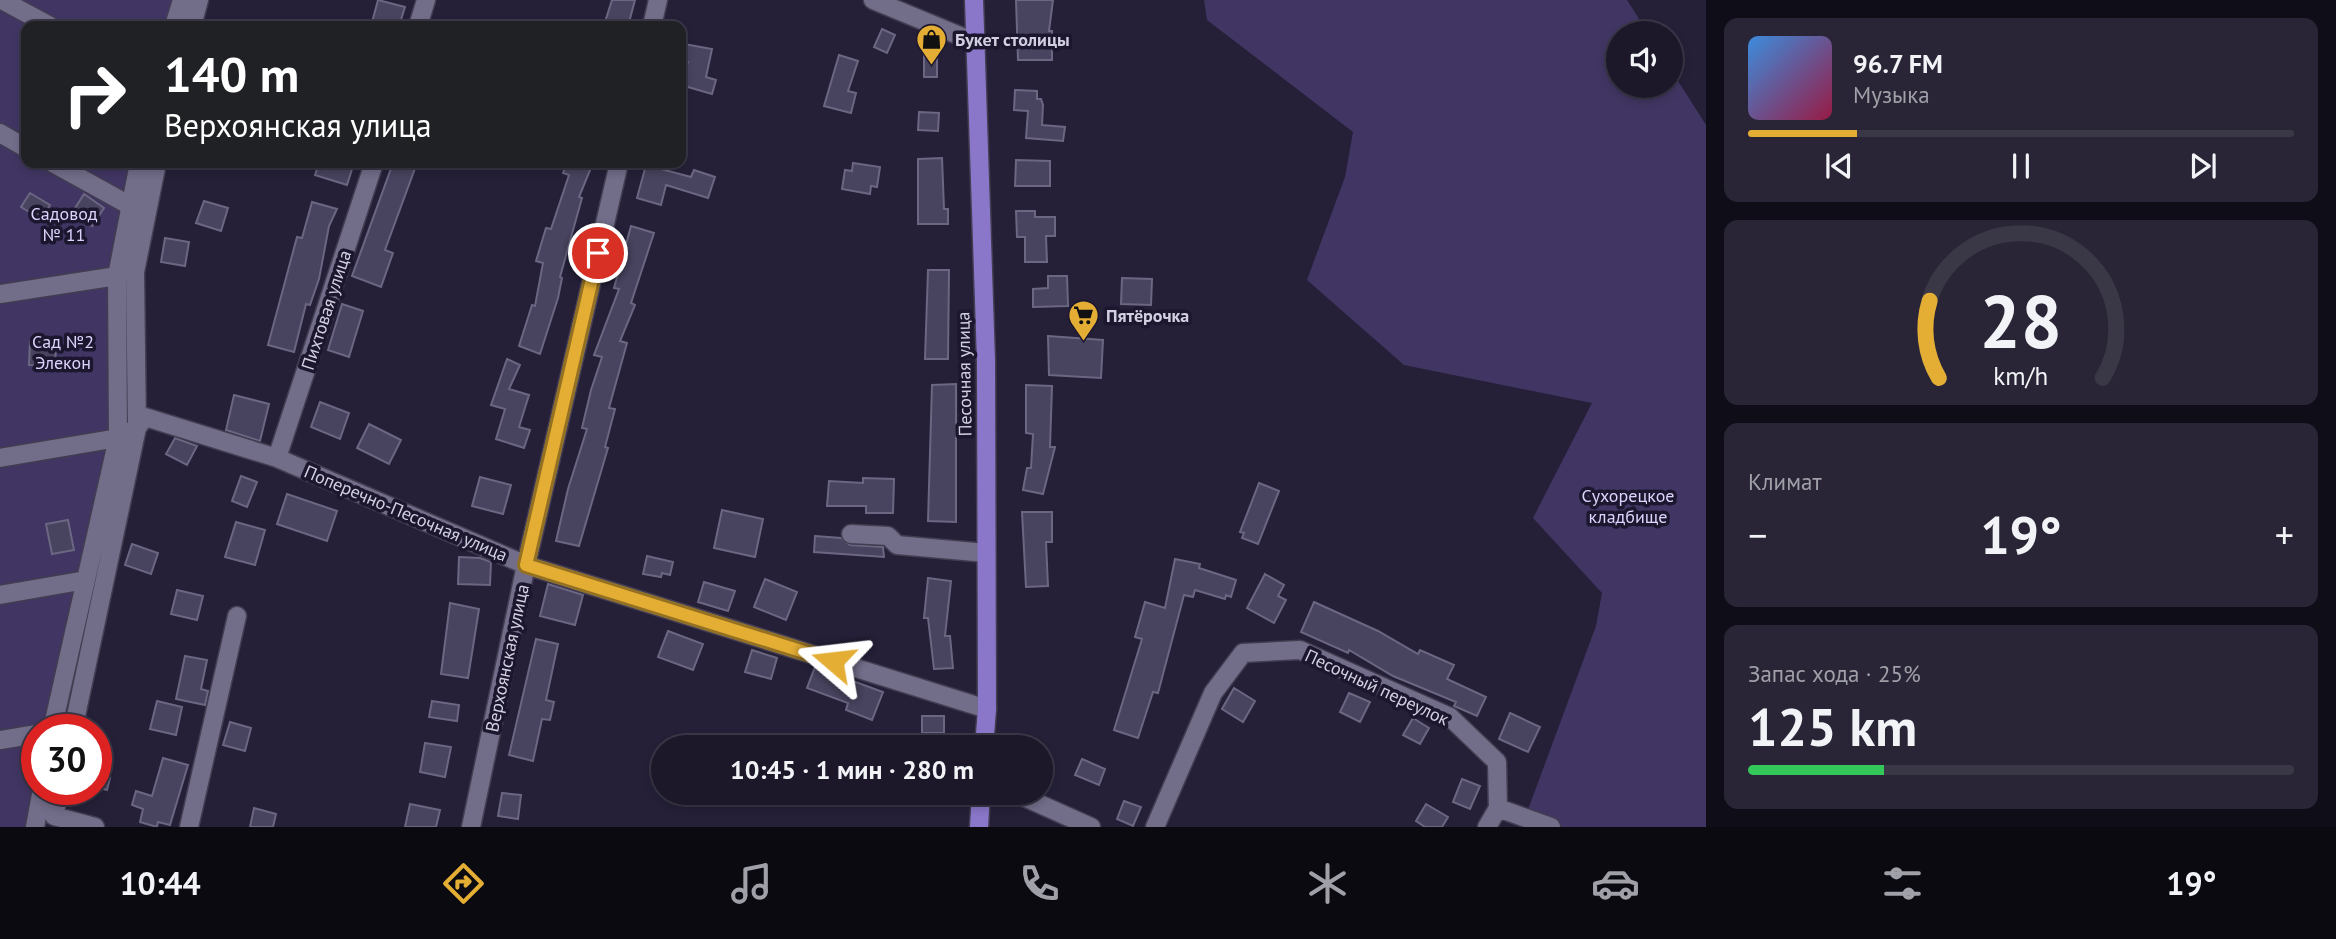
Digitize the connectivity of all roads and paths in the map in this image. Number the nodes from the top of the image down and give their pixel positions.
1 (2, 0) edge
2 (182, 0) edge
3 (199, 0) edge
4 (426, 0) edge
5 (658, 0) edge
6 (873, 0) edge
7 (974, 0) edge
8 (41, 21) edge
9 (176, 21) edge
10 (193, 21) edge
11 (420, 21) edge
12 (653, 21) edge
13 (977, 43) junction
14 (0, 133) edge
15 (21, 145) edge
16 (62, 168) edge
17 (138, 168) edge
18 (156, 168) edge
19 (372, 168) edge
20 (619, 168) edge
21 (129, 205) junction
22 (117, 275) junction
23 (8, 293) edge
24 (141, 423) junction
25 (118, 438) junction
26 (0, 458) edge
27 (277, 458) junction
28 (851, 534) dead end
29 (986, 553) junction
30 (526, 565) junction
31 (86, 580) junction
32 (0, 595) edge
33 (237, 616) dead end
34 (987, 709) junction
35 (56, 714) edge
36 (77, 714) edge
37 (985, 735) edge
38 (21, 737) edge
39 (0, 740) edge
40 (39, 805) edge
41 (56, 805) edge
42 (980, 805) edge
43 (1042, 805) edge
44 (1498, 808) junction
45 (35, 827) edge
46 (95, 827) edge
47 (189, 827) edge
48 (471, 827) edge
49 (979, 827) edge
50 (1091, 827) edge
51 (1155, 827) edge
52 (1487, 827) edge
53 (1551, 827) edge

1 - 8 street
2 - 9 street
3 - 10 street
4 - 11 street
5 - 12 street
6 - 13 street
7 - 13 main road, Песочная улица
13 - 29 main road, Песочная улица
14 - 15 street
16 - 21 street
17 - 21 street
18 - 24 street
19 - 27 street, Пихтовая улица
20 - 30 street, Верхоянская улица
21 - 22 street
22 - 23 street
22 - 25 street
24 - 25 street
24 - 27 street, Поперечно-Песочная улица
24 - 36 street
25 - 26 street
25 - 31 street
27 - 30 street, Поперечно-Песочная улица
28 - 29 street
29 - 34 main road, Песочная улица
30 - 34 street, Поперечно-Песочная улица
30 - 48 street, Верхоянская улица
31 - 32 street
31 - 35 street
33 - 47 street
34 - 37 main road, Песочная улица
38 - 39 street
40 - 45 street
41 - 46 street
42 - 49 main road
43 - 50 street
44 - 51 street, Песочный переулок
44 - 52 street
44 - 53 street

